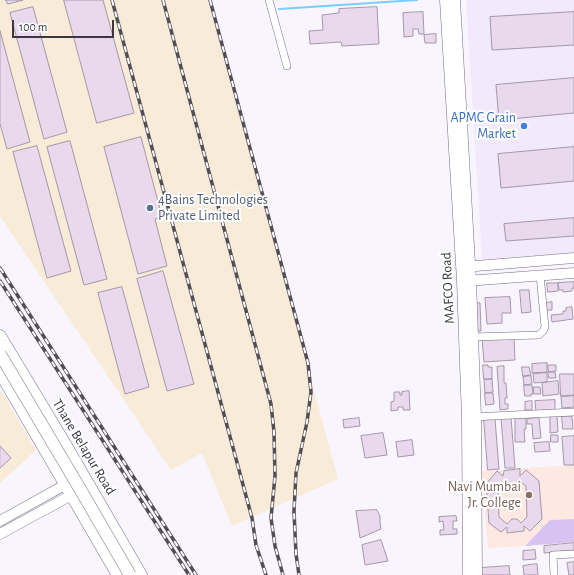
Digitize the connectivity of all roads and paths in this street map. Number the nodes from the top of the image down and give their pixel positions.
1 (269, 0) edge
2 (445, 0) edge
3 (455, 0) edge
4 (287, 66) dead end
5 (574, 258) edge
6 (466, 267) junction
7 (574, 273) edge
8 (540, 275) junction
9 (467, 281) junction
10 (0, 336) edge
11 (473, 337) junction
12 (0, 354) edge
13 (0, 372) edge
14 (574, 412) edge
15 (472, 418) junction
16 (86, 480) junction
17 (69, 489) junction
18 (0, 521) edge
19 (0, 534) edge
20 (574, 554) edge
21 (118, 575) edge
22 (130, 575) edge
23 (141, 575) edge
24 (468, 575) edge
25 (477, 575) edge
26 (554, 575) edge

1 - 4 street
2 - 6 main road, MAFCO Road
3 - 6 main road, MAFCO Road
5 - 6 main road
6 - 9 main road, MAFCO Road
7 - 8 main road
8 - 9 main road
8 - 11 street
9 - 11 main road, MAFCO Road
9 - 15 main road, MAFCO Road
10 - 16 main road, Thane Belapur Road
11 - 15 main road, MAFCO Road
12 - 22 main road, bridge
13 - 17 main road
14 - 15 street
15 - 24 main road, MAFCO Road
15 - 25 main road, MAFCO Road
16 - 17 main road
16 - 23 main road, Thane Belapur Road
17 - 18 main road
17 - 19 main road
17 - 21 main road
20 - 26 street

